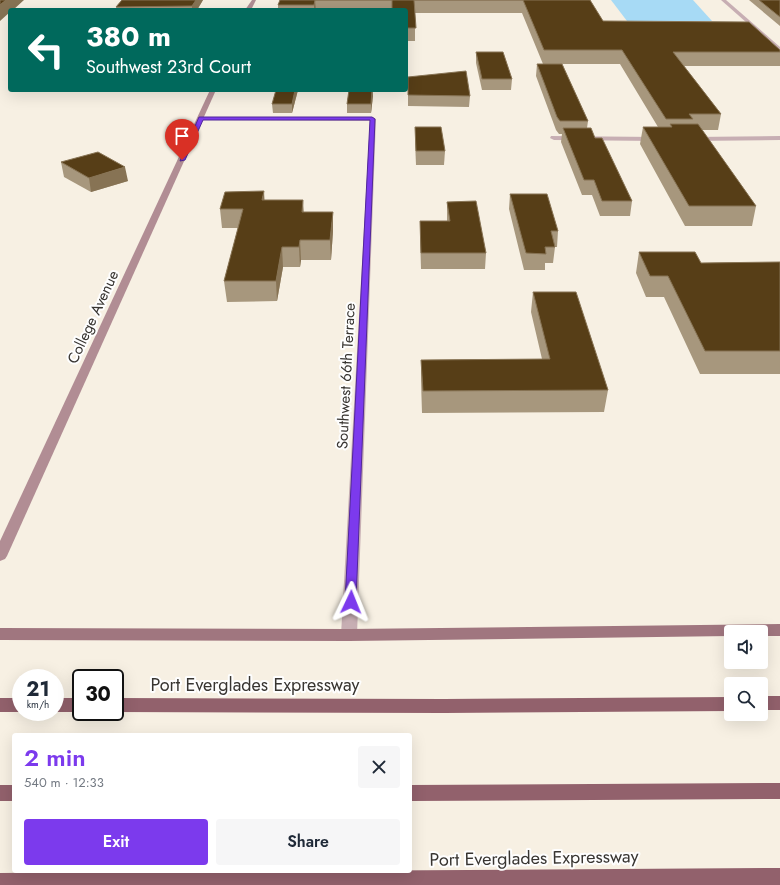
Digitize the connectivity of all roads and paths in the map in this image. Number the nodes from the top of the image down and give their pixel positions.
1 (723, 0) edge
2 (780, 50) edge
3 (212, 92) edge
4 (201, 118) junction
5 (554, 138) dead end
6 (780, 138) edge
7 (666, 139) edge
8 (681, 139) edge
9 (0, 556) edge
10 (780, 630) edge
11 (0, 634) edge
12 (349, 635) junction
13 (768, 703) edge
14 (780, 703) edge
15 (724, 704) edge
16 (0, 705) edge
17 (12, 705) edge
18 (124, 705) edge
19 (780, 791) edge
20 (0, 793) edge
21 (12, 793) edge
22 (412, 793) edge
23 (780, 877) edge
24 (0, 882) edge
25 (156, 884) edge

1 - 2 street
3 - 4 street, College Avenue
4 - 9 street, College Avenue
4 - 12 street, Southwest 66th Terrace
5 - 7 street
6 - 8 street
10 - 12 main road
11 - 12 main road
13 - 14 highway
15 - 18 highway, Port Everglades Expressway
16 - 17 highway
19 - 22 highway
20 - 21 highway
23 - 25 highway, Port Everglades Expressway
24 - 25 highway, Port Everglades Expressway

